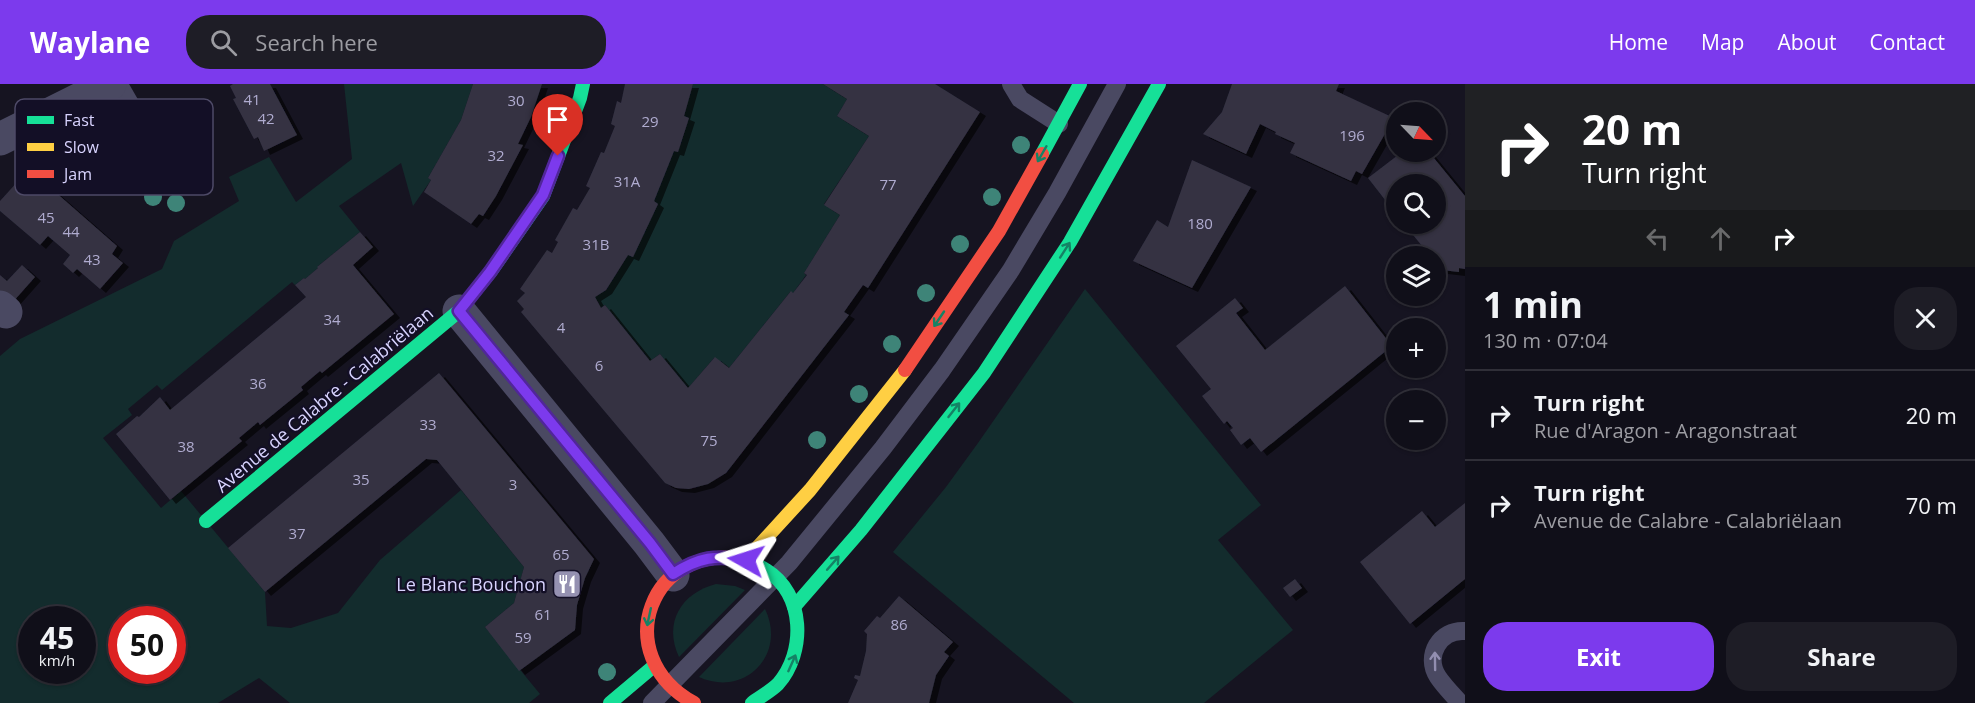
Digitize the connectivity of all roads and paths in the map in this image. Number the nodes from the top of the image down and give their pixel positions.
1 (110, 84) edge
2 (583, 84) edge
3 (1011, 84) edge
4 (1080, 84) edge
5 (1117, 84) edge
6 (1159, 84) edge
7 (80, 99) edge
8 (119, 99) edge
9 (1059, 124) junction
10 (15, 132) edge
11 (0, 139) edge
12 (459, 311) junction
13 (206, 521) dead end
14 (746, 560) junction
15 (673, 574) junction
16 (776, 577) junction
17 (795, 607) junction
18 (1465, 631) edge
19 (654, 666) junction
20 (669, 687) junction
21 (610, 703) edge
22 (652, 703) edge
23 (694, 703) edge
24 (752, 703) edge
25 (1460, 703) edge

1 - 7 street
1 - 8 street
2 - 12 main road, Avenue de Calabre - Calabriëlaan
3 - 9 lane
4 - 9 main road
5 - 16 lane
17 -> 6 main road
9 -> 14 main road
10 - 11 street
12 - 13 main road, Avenue de Calabre - Calabriëlaan
12 - 15 street
14 - 15 main road
14 - 16 main road
15 -> 19 main road
16 - 17 main road
16 - 20 lane
24 -> 17 main road
25 -> 18 lane
19 - 20 main road
19 - 21 main road
20 - 22 lane
20 - 23 main road

